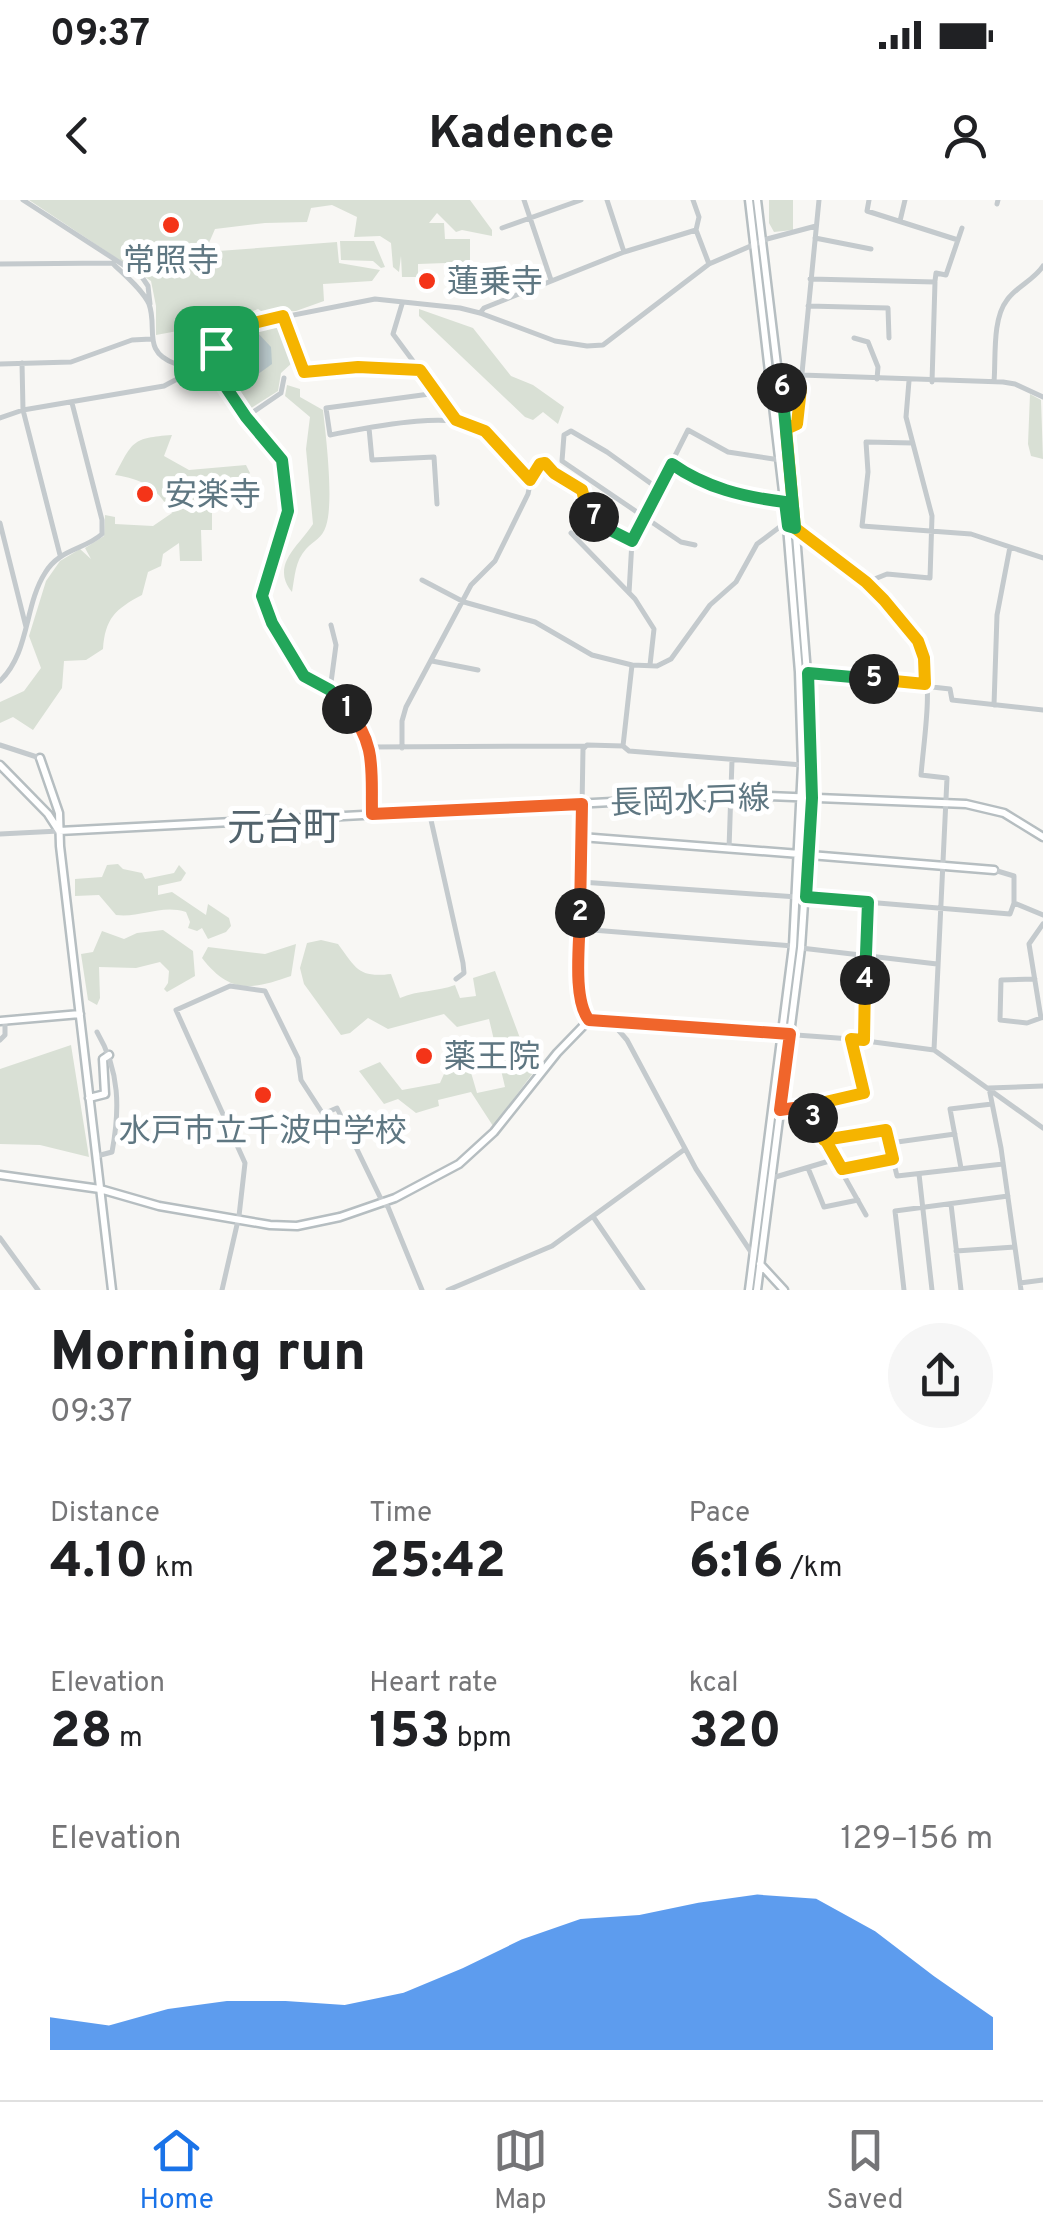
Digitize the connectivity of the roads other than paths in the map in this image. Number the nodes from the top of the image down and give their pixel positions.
1 (22, 200) edge
2 (524, 200) edge
3 (581, 200) edge
4 (607, 200) edge
5 (693, 200) edge
6 (749, 200) edge
7 (757, 200) edge
8 (820, 200) edge
9 (869, 200) edge
10 (904, 200) edge
11 (530, 218) junction
12 (900, 221) junction
13 (816, 226) junction
14 (502, 228) dead end
15 (962, 228) dead end
16 (696, 230) junction
17 (815, 238) junction
18 (958, 240) junction
19 (759, 243) junction
20 (871, 249) dead end
21 (624, 252) junction
22 (0, 264) edge
23 (709, 264) junction
24 (1043, 266) edge
25 (810, 279) junction
26 (551, 280) junction
27 (935, 282) junction
28 (402, 304) junction
29 (149, 306) junction
30 (808, 306) junction
31 (480, 312) junction
32 (283, 316) junction
33 (151, 338) junction
34 (854, 338) dead end
35 (889, 338) dead end
36 (205, 356) junction
37 (22, 363) junction
38 (0, 364) edge
39 (420, 370) junction
40 (802, 375) junction
41 (284, 378) dead end
42 (878, 379) junction
43 (909, 381) junction
44 (932, 382) junction
45 (994, 382) junction
46 (780, 388) junction
47 (801, 388) junction
48 (437, 393) junction
49 (1043, 398) edge
50 (72, 403) junction
51 (24, 410) junction
52 (246, 417) junction
53 (0, 418) edge
54 (456, 420) junction
55 (369, 428) junction
56 (786, 429) junction
57 (913, 443) junction
58 (780, 460) junction
59 (672, 464) junction
60 (530, 480) junction
61 (660, 490) junction
62 (785, 502) junction
63 (436, 504) dead end
64 (646, 518) junction
65 (0, 523) edge
66 (791, 528) junction
67 (934, 532) junction
68 (571, 533) dead end
69 (632, 541) junction
70 (695, 545) dead end
71 (1010, 548) junction
72 (60, 556) junction
73 (1043, 557) edge
74 (422, 580) dead end
75 (866, 582) junction
76 (629, 593) junction
77 (464, 602) junction
78 (330, 625) dead end
79 (27, 631) junction
80 (432, 660) junction
81 (632, 665) junction
82 (650, 665) junction
83 (478, 670) dead end
84 (808, 673) junction
85 (0, 681) edge
86 (925, 684) junction
87 (330, 690) junction
88 (994, 705) junction
89 (1043, 710) edge
90 (0, 745) edge
91 (585, 746) junction
92 (623, 746) junction
93 (370, 747) junction
94 (402, 748) junction
95 (40, 758) joint
96 (732, 760) junction
97 (0, 765) edge
98 (802, 765) junction
99 (731, 795) junction
100 (802, 797) junction
101 (812, 798) junction
102 (945, 802) junction
103 (582, 804) junction
104 (429, 812) junction
105 (372, 814) junction
106 (60, 830) junction
107 (0, 834) edge
108 (1043, 836) edge
109 (581, 837) junction
110 (730, 849) junction
111 (800, 854) junction
112 (810, 855) junction
113 (942, 866) junction
114 (994, 870) joint
115 (581, 882) junction
116 (801, 897) junction
117 (868, 902) junction
118 (1014, 903) junction
119 (940, 908) junction
120 (1043, 915) edge
121 (1043, 924) edge
122 (580, 930) junction
123 (797, 947) junction
124 (866, 956) junction
125 (938, 964) junction
126 (456, 979) dead end
127 (1035, 979) junction
128 (80, 1014) junction
129 (589, 1020) junction
130 (2, 1021) edge
131 (614, 1025) junction
132 (97, 1032) dead end
133 (786, 1034) junction
134 (851, 1039) junction
135 (0, 1040) edge
136 (864, 1040) junction
137 (934, 1050) junction
138 (109, 1055) junction
139 (1043, 1086) edge
140 (989, 1088) junction
141 (89, 1098) junction
142 (992, 1104) junction
143 (808, 1106) junction
144 (780, 1110) junction
145 (1043, 1128) edge
146 (954, 1134) junction
147 (824, 1140) junction
148 (890, 1142) junction
149 (685, 1149) junction
150 (97, 1156) junction
151 (836, 1159) junction
152 (893, 1159) junction
153 (1003, 1164) junction
154 (808, 1168) junction
155 (842, 1169) junction
156 (961, 1169) junction
157 (920, 1174) junction
158 (0, 1175) edge
159 (772, 1178) junction
160 (100, 1188) junction
161 (1008, 1196) junction
162 (858, 1200) junction
163 (384, 1202) junction
164 (951, 1203) junction
165 (923, 1206) junction
166 (866, 1215) dead end
167 (594, 1218) junction
168 (238, 1220) junction
169 (0, 1238) edge
170 (1015, 1247) junction
171 (956, 1251) junction
172 (753, 1255) junction
173 (761, 1264) junction
174 (1043, 1280) edge
175 (1020, 1286) edge
176 (38, 1290) edge
177 (112, 1290) edge
178 (222, 1290) edge
179 (422, 1290) edge
180 (448, 1290) edge
181 (642, 1290) edge
182 (748, 1290) edge
183 (758, 1290) edge
184 (784, 1290) edge
185 (904, 1290) edge
186 (932, 1290) edge
187 (961, 1290) edge

1 - 29 street
2 - 11 street
3 - 11 street
4 - 21 street
5 - 16 street
6 - 19 main road
7 - 19 main road
8 - 13 street
9 - 12 street
10 - 12 street
11 - 14 street
11 - 26 street
12 - 18 street
13 - 17 street
13 - 19 street
15 - 18 street
16 - 21 street
16 - 23 street
17 - 20 street
17 - 25 street
18 - 27 street
19 - 23 street
19 - 46 main road
19 - 58 main road
21 - 26 street
22 - 29 street
23 - 31 street
24 - 45 street
25 - 27 street
25 - 30 street
26 - 31 street
27 - 44 street
28 - 31 street
28 - 32 street
28 - 39 street
29 - 33 street
30 - 35 street
30 - 40 street
32 - 36 street
32 - 39 street
33 - 36 street
33 - 37 street
34 - 42 street
36 - 50 street
36 - 52 street
37 - 38 street
37 - 51 street
39 - 48 street
40 - 42 street
40 - 47 street
41 - 52 street
42 - 43 street
43 - 44 street
43 - 57 street
44 - 45 street
45 - 49 street
46 - 47 street
46 - 56 main road
47 - 56 street
48 - 54 street
48 - 55 street
50 - 51 street
50 - 72 street
51 - 53 street
51 - 72 street
52 - 87 street
54 - 55 street
54 - 60 street
55 - 63 street
56 - 66 main road
57 - 67 street
57 - 67 street
58 - 59 street
58 - 62 main road
59 - 61 street
59 - 62 street
60 - 69 street
60 - 77 street
61 - 64 street
61 - 64 street
62 - 66 main road
64 - 69 street
64 - 70 street
65 - 79 street
66 - 75 street
66 - 82 street
66 - 84 main road
66 - 98 main road
67 - 71 street
67 - 75 street
68 - 76 street
69 - 76 street
71 - 73 street
71 - 88 street
72 - 79 street
74 - 77 street
75 - 86 street
76 - 82 street
77 - 80 street
77 - 81 street
78 - 87 street
79 - 85 street
80 - 83 street
80 - 94 street
81 - 82 street
81 - 92 street
84 - 86 street
84 - 101 main road
86 - 88 street
86 - 102 street
87 - 93 street
88 - 89 street
90 - 95 street
91 - 92 street
91 - 94 street
91 - 103 street
92 - 96 street
93 - 94 street
93 - 105 street
95 - 106 main road
96 - 98 street
96 - 99 street
97 - 106 main road
98 - 100 main road
99 - 100 main road, 長岡水戸線
99 - 103 main road, 長岡水戸線
99 - 110 street
100 - 101 main road, 長岡水戸線
100 - 111 main road
101 - 102 main road, 長岡水戸線
101 - 112 main road
102 - 108 main road, 長岡水戸線
102 - 113 street
103 - 104 main road, 長岡水戸線
103 - 109 street
104 - 105 main road, 長岡水戸線
104 - 126 street
105 - 106 main road, 長岡水戸線
106 - 107 street
106 - 128 main road
109 - 110 main road
109 - 115 street
110 - 111 main road
111 - 116 main road
112 - 113 main road
112 - 116 main road
113 - 114 main road
113 - 119 street
114 - 118 street
115 - 116 street
115 - 122 street
116 - 117 street
116 - 123 main road
117 - 119 street
117 - 124 street
118 - 119 street
118 - 120 street
119 - 125 street
121 - 127 street
122 - 123 street
122 - 129 street
123 - 124 street
123 - 133 main road
124 - 125 street
124 - 136 street
125 - 137 street
127 - 127 street
128 - 130 main road
128 - 141 main road
129 - 131 street
129 - 163 main road
130 - 135 street
131 - 133 street
131 - 149 street
132 - 138 street
133 - 134 street
133 - 144 main road
133 - 172 main road
134 - 136 street
134 - 143 street
136 - 137 street
137 - 140 street
138 - 141 main road
138 - 150 street
139 - 140 street
140 - 142 street
140 - 145 street
141 - 150 main road
142 - 146 street
142 - 153 street
143 - 144 street
143 - 147 street
144 - 159 main road
146 - 148 street
146 - 156 street
147 - 148 street
147 - 151 street
148 - 152 street
149 - 167 street
149 - 172 street
150 - 160 main road
151 - 154 street
151 - 155 street
152 - 155 street
152 - 157 street
153 - 156 street
153 - 161 street
154 - 159 street
154 - 162 street
155 - 162 street
156 - 157 street
157 - 165 street
158 - 160 main road
159 - 173 main road
160 - 168 main road
160 - 177 main road
161 - 164 street
161 - 170 street
162 - 166 street
163 - 168 main road
163 - 168 street
163 - 179 street
164 - 165 street
164 - 171 street
165 - 185 street
165 - 186 street
167 - 180 street
167 - 181 street
168 - 178 street
169 - 176 street
170 - 171 street
170 - 175 street
171 - 187 street
172 - 173 main road
172 - 182 main road
173 - 183 main road
173 - 184 main road
174 - 175 street

